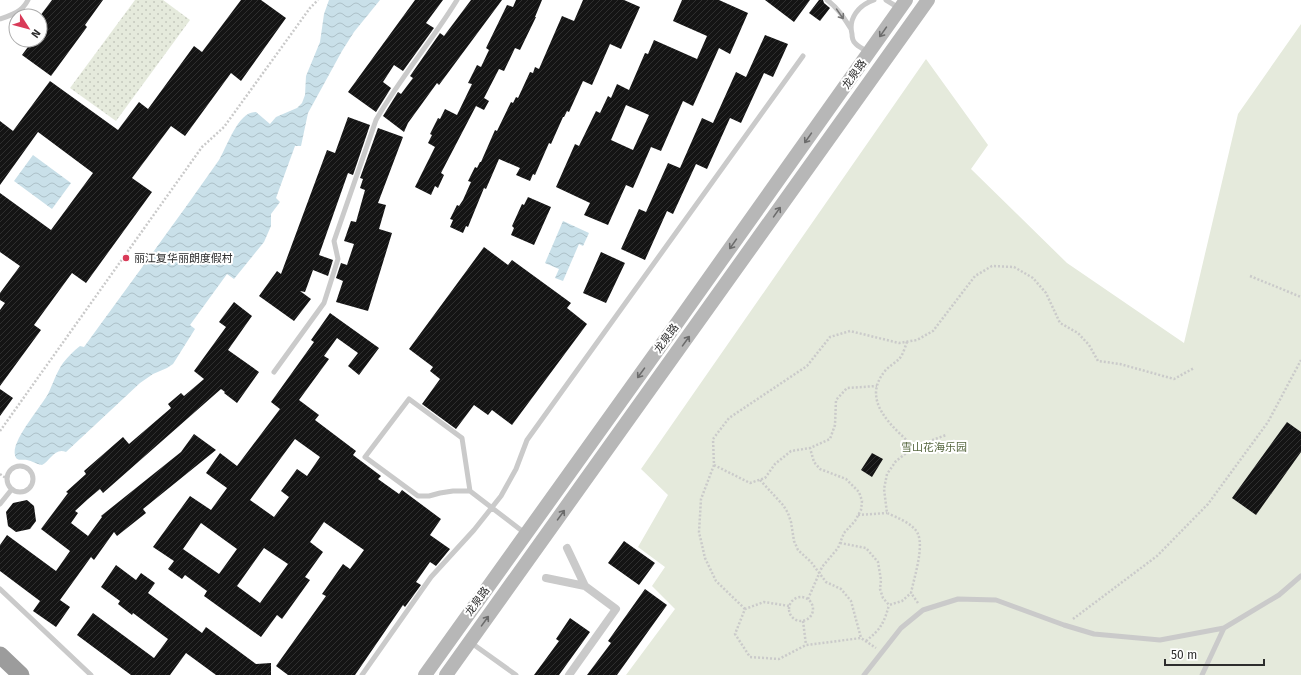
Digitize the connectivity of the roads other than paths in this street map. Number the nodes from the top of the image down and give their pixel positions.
1 (28, 0) edge
2 (457, 0) edge
3 (827, 0) edge
4 (874, 0) edge
5 (886, 0) edge
6 (928, 0) edge
7 (903, 4) edge
8 (0, 19) edge
9 (851, 29) junction
10 (869, 53) junction
11 (803, 56) dead end
12 (274, 372) dead end
13 (12, 489) junction
14 (470, 491) junction
15 (0, 504) edge
16 (492, 508) junction
17 (526, 534) junction
18 (567, 548) dead end
19 (1301, 576) edge
20 (546, 578) dead end
21 (585, 586) junction
22 (0, 589) edge
23 (1224, 628) junction
24 (470, 642) junction
25 (0, 655) edge
26 (21, 675) edge
27 (91, 675) edge
28 (362, 675) edge
29 (424, 675) edge
30 (446, 675) edge
31 (516, 675) edge
32 (569, 675) edge
33 (864, 675) edge
34 (1202, 675) edge

1 - 8 lane
2 - 12 lane
3 -> 9 lane
4 - 9 lane
5 - 7 lane
24 -> 6 main road, 龙泉路
7 -> 10 main road, 龙泉路
9 - 10 lane
10 -> 17 main road, 龙泉路
11 - 16 lane
13 - 13 lane
13 - 15 lane
14 - 14 lane
14 - 16 lane
16 - 17 lane
16 - 28 lane
17 - 29 main road, 龙泉路
18 - 21 street
19 - 23 lane
20 - 21 street
21 - 32 street
22 - 27 lane
23 - 33 lane
23 - 34 lane
24 - 30 main road, 龙泉路
24 - 31 lane
25 - 26 highway

